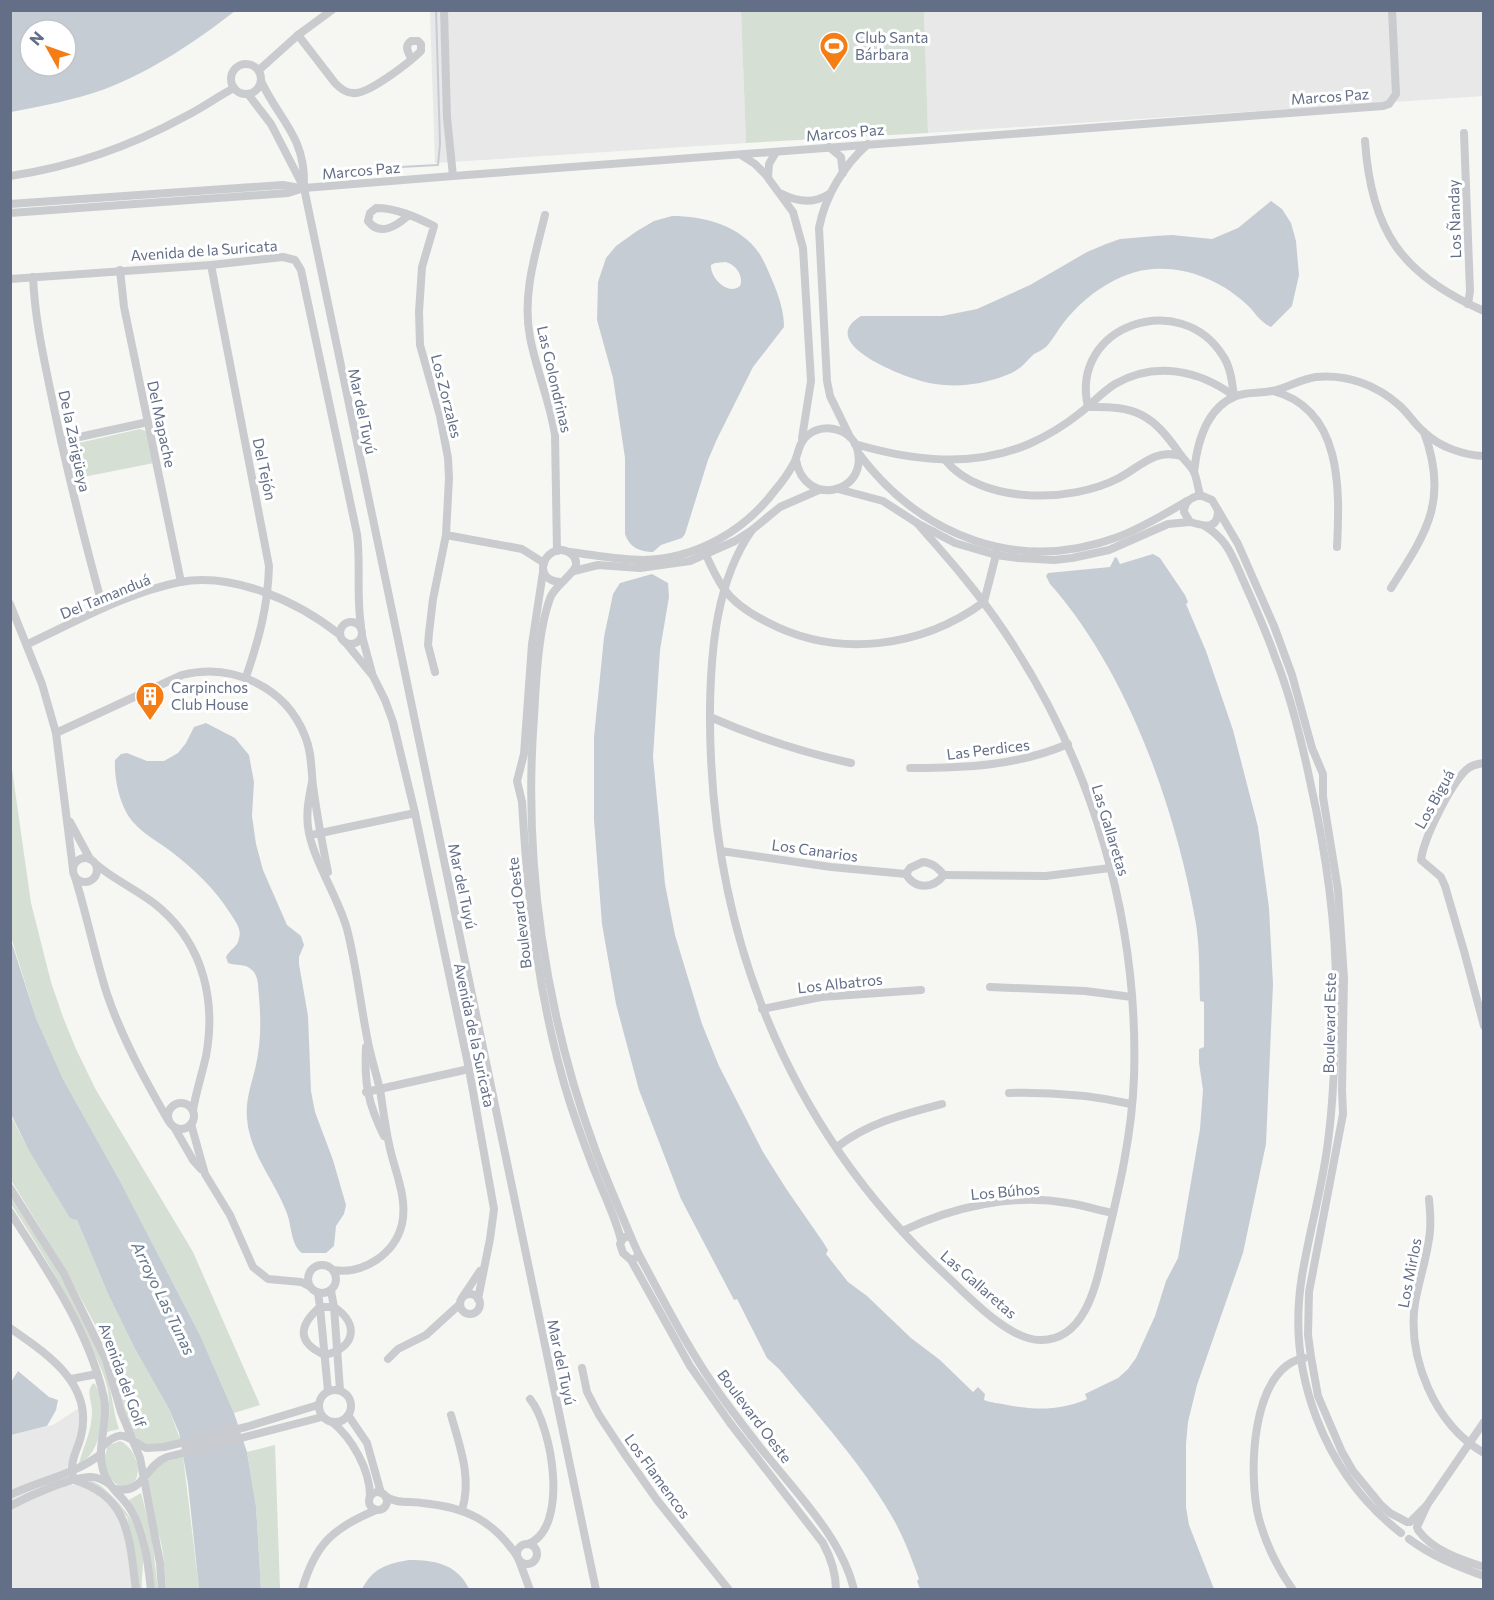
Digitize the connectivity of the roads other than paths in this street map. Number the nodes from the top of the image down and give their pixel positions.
1 (332, 10) edge
2 (444, 10) edge
3 (1392, 10) edge
4 (298, 35) junction
5 (411, 58) dead end
6 (259, 70) junction
7 (261, 81) junction
8 (234, 88) junction
9 (248, 94) junction
10 (1464, 133) dead end
11 (1365, 141) dead end
12 (868, 144) junction
13 (829, 147) junction
14 (776, 152) junction
15 (741, 155) junction
16 (843, 174) junction
17 (10, 176) edge
18 (453, 176) junction
19 (768, 178) junction
20 (304, 188) junction
21 (831, 193) junction
22 (782, 194) junction
23 (10, 204) edge
24 (10, 213) edge
25 (545, 215) dead end
26 (408, 216) dead end
27 (211, 265) junction
28 (120, 270) junction
29 (33, 277) junction
30 (10, 279) edge
31 (1468, 304) junction
32 (1484, 311) edge
33 (1272, 391) junction
34 (1234, 396) junction
35 (1088, 407) junction
36 (148, 422) junction
37 (1424, 432) junction
38 (802, 440) junction
39 (61, 441) junction
40 (853, 441) junction
41 (859, 453) junction
42 (1181, 456) junction
43 (1484, 456) edge
44 (796, 460) junction
45 (945, 460) junction
46 (1194, 472) junction
47 (837, 489) junction
48 (819, 490) junction
49 (1200, 495) junction
50 (1188, 500) junction
51 (1218, 510) junction
52 (1190, 522) junction
53 (917, 523) junction
54 (1205, 526) junction
55 (752, 530) junction
56 (446, 534) junction
57 (1338, 547) dead end
58 (557, 551) junction
59 (705, 551) junction
60 (997, 551) junction
61 (570, 552) junction
62 (543, 567) junction
63 (574, 571) junction
64 (182, 582) junction
65 (560, 582) junction
66 (1391, 588) dead end
67 (724, 590) junction
68 (268, 594) junction
69 (1261, 594) junction
70 (1251, 597) junction
71 (984, 602) junction
72 (10, 604) edge
73 (104, 608) junction
74 (358, 609) junction
75 (352, 621) junction
76 (343, 626) junction
77 (361, 626) junction
78 (329, 627) junction
79 (340, 635) junction
80 (363, 636) junction
81 (346, 643) junction
82 (28, 644) junction
83 (534, 668) junction
84 (435, 672) dead end
85 (373, 676) junction
86 (1287, 676) junction
87 (246, 677) junction
88 (710, 717) junction
89 (56, 733) junction
90 (1068, 744) junction
91 (1318, 762) junction
92 (851, 763) dead end
93 (1484, 763) edge
94 (910, 768) dead end
95 (1307, 768) junction
96 (519, 774) junction
97 (532, 777) junction
98 (312, 782) junction
99 (1310, 783) junction
100 (1323, 784) junction
101 (531, 789) junction
102 (519, 793) junction
103 (415, 813) junction
104 (67, 816) junction
105 (320, 833) junction
106 (309, 835) junction
107 (721, 851) junction
108 (529, 853) junction
109 (94, 862) junction
110 (1110, 868) junction
111 (74, 873) junction
112 (906, 874) junction
113 (944, 875) junction
114 (117, 880) junction
115 (89, 882) junction
116 (331, 887) junction
117 (1334, 890) junction
118 (80, 893) junction
119 (990, 987) dead end
120 (921, 990) dead end
121 (1132, 997) junction
122 (1340, 998) junction
123 (762, 1009) junction
124 (1484, 1026) edge
125 (367, 1038) junction
126 (470, 1069) junction
127 (379, 1088) junction
128 (196, 1090) junction
129 (366, 1092) junction
130 (1009, 1094) dead end
131 (156, 1098) junction
132 (181, 1103) junction
133 (942, 1104) dead end
134 (1131, 1104) junction
135 (172, 1106) junction
136 (1330, 1108) junction
137 (1343, 1108) junction
138 (193, 1110) junction
139 (171, 1124) junction
140 (191, 1124) junction
141 (1329, 1127) junction
142 (1341, 1129) junction
143 (388, 1144) junction
144 (837, 1148) junction
145 (205, 1174) junction
146 (604, 1183) junction
147 (10, 1188) edge
148 (1429, 1199) dead end
149 (10, 1212) edge
150 (1113, 1213) junction
151 (1317, 1228) junction
152 (902, 1231) junction
153 (631, 1238) junction
154 (621, 1240) junction
155 (639, 1255) junction
156 (631, 1260) junction
157 (484, 1263) junction
158 (333, 1270) junction
159 (348, 1271) junction
160 (309, 1274) junction
161 (290, 1281) junction
162 (309, 1286) junction
163 (334, 1287) junction
164 (318, 1293) junction
165 (465, 1295) junction
166 (478, 1299) junction
167 (460, 1304) junction
168 (320, 1307) junction
169 (334, 1307) junction
170 (662, 1307) junction
171 (470, 1314) junction
172 (443, 1321) junction
173 (10, 1328) edge
174 (336, 1352) junction
175 (325, 1355) junction
176 (1306, 1358) junction
177 (388, 1359) dead end
178 (582, 1368) dead end
179 (97, 1374) junction
180 (71, 1379) junction
181 (340, 1390) junction
182 (328, 1391) junction
183 (530, 1399) dead end
184 (318, 1405) junction
185 (348, 1415) junction
186 (451, 1415) dead end
187 (322, 1417) junction
188 (332, 1422) junction
189 (1484, 1422) edge
190 (247, 1431) junction
191 (132, 1439) junction
192 (1469, 1444) junction
193 (369, 1448) junction
194 (101, 1451) junction
195 (1484, 1453) edge
196 (358, 1456) junction
197 (73, 1476) junction
198 (144, 1477) junction
199 (111, 1486) junction
200 (383, 1494) junction
201 (10, 1495) edge
202 (370, 1497) junction
203 (402, 1502) junction
204 (10, 1506) edge
205 (380, 1508) junction
206 (462, 1510) junction
207 (811, 1517) junction
208 (356, 1518) junction
209 (548, 1525) junction
210 (1413, 1525) junction
211 (1405, 1536) junction
212 (506, 1540) junction
213 (526, 1544) junction
214 (536, 1557) junction
215 (518, 1558) junction
216 (147, 1562) junction
217 (1484, 1567) edge
218 (1484, 1576) edge
219 (530, 1587) edge
220 (136, 1590) edge
221 (145, 1590) edge
222 (150, 1590) edge
223 (162, 1590) edge
224 (302, 1590) edge
225 (596, 1590) edge
226 (729, 1590) edge
227 (836, 1590) edge
228 (854, 1590) edge
229 (1293, 1590) edge

1 - 4 street
2 - 18 street
3 - 12 street, Marcos Paz
4 - 5 street
4 - 6 street
6 - 7 street
6 - 8 street
7 - 9 street
7 - 20 street
8 - 9 street
8 - 17 street
9 - 20 street
10 - 31 street, Los Ñanday
11 - 31 street
12 - 13 street, Marcos Paz
12 - 16 street
13 - 14 street, Marcos Paz
13 - 16 street
14 - 15 street, Marcos Paz
14 - 19 street
15 - 18 street, Marcos Paz
15 - 19 street
16 - 21 street
18 - 20 street, Marcos Paz
19 - 22 street
20 - 23 street
20 - 24 street
20 - 225 street, Mar del Tuyú
21 - 22 street
21 - 40 street
22 - 38 street
25 - 58 street, Las Golondrinas
26 - 56 street, Los Zorzales
27 - 28 street, Avenida de la Suricata
27 - 68 street, Del Tejón
27 - 74 street, Avenida de la Suricata
28 - 29 street, Avenida de la Suricata
28 - 36 street, Del Mapache
29 - 30 street, Avenida de la Suricata
29 - 39 street, De la Zarigüeya
31 - 32 street
33 - 34 street
33 - 37 street
33 - 57 street
34 - 35 street
34 - 35 street
34 - 46 street
35 - 42 street
35 - 45 street
36 - 39 street
36 - 64 street, Del Mapache
37 - 43 street
37 - 66 street
38 - 40 street
38 - 44 street
39 - 73 street, De la Zarigüeya
40 - 41 street
40 - 45 street
41 - 47 street
41 - 60 street
42 - 45 street
42 - 46 street
44 - 48 street
44 - 59 street
46 - 49 street
47 - 48 street
47 - 53 street
48 - 55 street
49 - 50 street
49 - 51 street
50 - 52 street
50 - 60 street
51 - 54 street
51 - 69 street, Boulevard Este
52 - 54 street
52 - 60 street
53 - 60 street
53 - 71 street, Las Gallaretas
54 - 70 street, Boulevard Este
55 - 59 street
55 - 67 street, Las Gallaretas
56 - 62 street
56 - 84 street, Los Zorzales
58 - 61 street
58 - 62 street
59 - 61 street
59 - 63 street
59 - 67 street
60 - 71 street
61 - 63 street
62 - 65 street
62 - 83 street, Boulevard Oeste
63 - 65 street
64 - 68 street, Del Tamanduá
64 - 73 street, Del Tamanduá
65 - 83 street, Boulevard Oeste
67 - 71 street
67 - 88 street, Las Gallaretas
68 - 78 street, Del Tamanduá
68 - 87 street, Del Tejón
69 - 70 street
69 - 86 street, Boulevard Este
70 - 86 street, Boulevard Este
71 - 90 street, Las Gallaretas
72 - 82 street
73 - 82 street, Del Tamanduá
74 - 75 street, Avenida de la Suricata
74 - 77 street, Avenida de la Suricata
75 - 76 street
75 - 77 street
76 - 78 street
76 - 79 street
77 - 80 street, Avenida de la Suricata
78 - 79 street, Avenida de la Suricata
79 - 81 street, Avenida de la Suricata
80 - 81 street
80 - 85 street, Avenida de la Suricata
81 - 85 street, Avenida de la Suricata
82 - 89 street
83 - 96 street, Boulevard Oeste
83 - 97 street, Boulevard Oeste
85 - 103 street, Avenida de la Suricata
86 - 91 street, Boulevard Este
86 - 95 street, Boulevard Este
87 - 89 street
87 - 98 street
88 - 92 street
88 - 107 street, Las Gallaretas
89 - 104 street
90 - 94 street, Las Perdices
90 - 110 street, Las Gallaretas
91 - 95 street
91 - 100 street, Boulevard Este
93 - 124 street, Los Biguá
95 - 99 street, Boulevard Este
96 - 97 street
96 - 102 street, Boulevard Oeste
97 - 101 street, Boulevard Oeste
98 - 105 street
98 - 106 street
99 - 100 street
99 - 117 street, Boulevard Este
100 - 117 street, Boulevard Este
101 - 102 street
101 - 108 street, Boulevard Oeste
102 - 108 street, Boulevard Oeste
103 - 105 street
103 - 126 street, Avenida de la Suricata
104 - 109 street
104 - 111 street
105 - 106 street
105 - 116 street
106 - 116 street
107 - 112 street, Los Canarios
107 - 123 street, Las Gallaretas
108 - 146 street, Boulevard Oeste
109 - 111 street
109 - 114 street
109 - 115 street
110 - 113 street, Los Canarios
110 - 121 street, Las Gallaretas
111 - 115 street
111 - 118 street
112 - 113 street, Los Canarios
112 - 113 street, Los Canarios
114 - 115 street
114 - 128 street
115 - 118 street
116 - 125 street
117 - 122 street, Boulevard Este
118 - 131 street
119 - 121 street
120 - 123 street, Los Albatros
121 - 134 street, Las Gallaretas
122 - 136 street, Boulevard Este
122 - 137 street, Boulevard Este
123 - 144 street, Las Gallaretas
125 - 127 street
125 - 129 street
126 - 127 street
126 - 157 street, Avenida de la Suricata
127 - 129 street
127 - 143 street
128 - 132 street
128 - 138 street
129 - 143 street
130 - 134 street
131 - 135 street
131 - 139 street
132 - 135 street
132 - 138 street
133 - 144 street
134 - 150 street, Las Gallaretas
135 - 139 street
136 - 137 street
136 - 141 street, Boulevard Este
137 - 142 street, Boulevard Este
138 - 140 street
139 - 140 street
139 - 145 street
140 - 145 street
141 - 142 street
141 - 151 street, Boulevard Este
142 - 151 street, Boulevard Este
143 - 159 street
144 - 152 street, Las Gallaretas
145 - 161 street
146 - 153 street, Boulevard Oeste
146 - 154 street, Boulevard Oeste
147 - 191 street, Avenida del Golf
148 - 192 street, Los Mirlos
149 - 179 street, Avenida del Golf
150 - 152 street, Los Búhos
150 - 152 street, Las Gallaretas
151 - 176 street, Boulevard Este
153 - 154 street
153 - 155 street, Boulevard Oeste
154 - 156 street, Boulevard Oeste
155 - 156 street
155 - 170 street, Boulevard Oeste
156 - 170 street, Boulevard Oeste
157 - 165 street, Avenida de la Suricata
157 - 166 street, Avenida de la Suricata
158 - 159 street
158 - 160 street
158 - 163 street
159 - 163 street
160 - 161 street
160 - 162 street
161 - 162 street
162 - 164 street
163 - 164 street
163 - 169 street
164 - 168 street
165 - 166 street
165 - 167 street, Avenida de la Suricata
166 - 171 street, Avenida de la Suricata
167 - 171 street
167 - 172 street, Avenida de la Suricata
168 - 169 street
168 - 175 street
168 - 175 street
169 - 174 street
169 - 174 street
170 - 207 street, Boulevard Oeste
171 - 172 street, Avenida de la Suricata
172 - 177 street, Avenida de la Suricata
173 - 180 street
174 - 175 street
174 - 181 street
175 - 182 street
176 - 210 street, Boulevard Este
176 - 211 street, Boulevard Este
176 - 229 street
178 - 226 street, Los Flamencos
179 - 180 street
179 - 194 street, Avenida del Golf
180 - 197 street
181 - 182 street
181 - 185 street
182 - 184 street
183 - 209 street
184 - 187 street
184 - 190 street
185 - 188 street
185 - 193 street
186 - 206 street
187 - 188 street
187 - 190 street
188 - 196 street
189 - 192 street
190 - 191 street
190 - 198 street
191 - 194 street
191 - 198 street, Avenida del Golf
192 - 195 street, Los Mirlos
192 - 210 street
193 - 196 street
193 - 200 street
194 - 197 street
194 - 199 street, Avenida del Golf
196 - 202 street
197 - 199 street
197 - 201 street
197 - 204 street
197 - 220 street
198 - 199 street
198 - 223 street, Avenida del Golf
199 - 216 street, Avenida del Golf
200 - 202 street
200 - 203 street
200 - 205 street
202 - 205 street
202 - 208 street
203 - 205 street
203 - 206 street
205 - 208 street
206 - 212 street
207 - 227 street, Boulevard Oeste
207 - 228 street, Boulevard Oeste
208 - 224 street
209 - 213 street
209 - 214 street
210 - 211 street
210 - 211 street
210 - 217 street, Boulevard Este
211 - 218 street, Boulevard Este
212 - 213 street
212 - 215 street
213 - 214 street
213 - 215 street
214 - 215 street
214 - 219 street
215 - 219 street
216 - 221 street
216 - 222 street, Avenida del Golf

